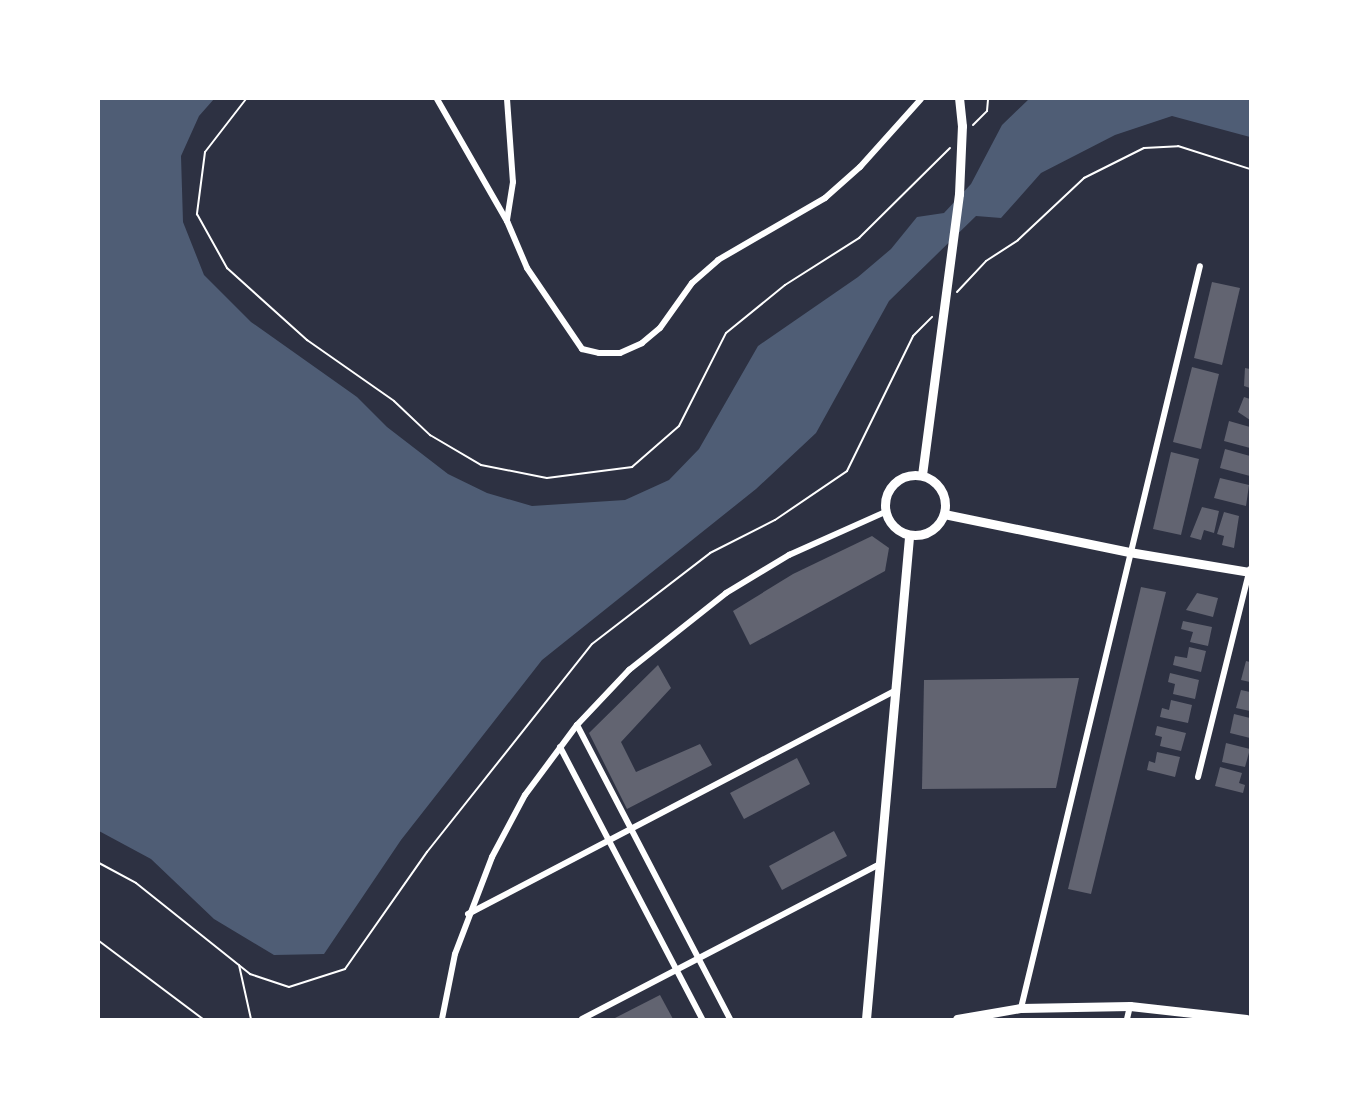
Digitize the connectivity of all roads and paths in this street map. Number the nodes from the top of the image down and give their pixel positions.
1 (437, 99) edge
2 (507, 99) edge
3 (921, 99) edge
4 (959, 99) edge
5 (1250, 169) edge
6 (507, 221) junction
7 (1200, 266) dead end
8 (944, 304) junction
9 (922, 476) junction
10 (885, 512) junction
11 (944, 514) junction
12 (909, 535) junction
13 (1129, 552) junction
14 (1250, 571) edge
15 (895, 691) junction
16 (577, 725) junction
17 (560, 747) junction
18 (1198, 777) dead end
19 (631, 829) junction
20 (609, 840) junction
21 (99, 863) edge
22 (880, 864) junction
23 (467, 914) junction
24 (99, 941) edge
25 (699, 958) junction
26 (238, 965) junction
27 (676, 969) junction
28 (1130, 1006) junction
29 (1021, 1008) junction
30 (203, 1019) edge
31 (251, 1019) edge
32 (442, 1019) edge
33 (582, 1019) edge
34 (702, 1019) edge
35 (730, 1019) edge
36 (866, 1019) edge
37 (957, 1019) edge
38 (1128, 1019) edge
39 (1246, 1019) edge

1 - 6 street
2 - 6 street
3 - 6 street
4 - 8 street
5 - 8 path
7 - 13 street
8 - 9 street
8 - 26 path
9 - 10 street
9 - 11 street
10 - 12 street
10 - 16 street
11 - 12 street
11 - 13 street
12 - 15 street
13 - 14 street
13 - 29 street
14 - 18 street
15 - 19 street
15 - 22 street
16 - 17 street
16 - 19 street
17 - 20 street
17 - 23 street
19 - 20 street
19 - 25 street
20 - 23 street
20 - 27 street
21 - 26 path
22 - 25 street
22 - 36 street
23 - 32 street
24 - 30 path
25 - 27 street
25 - 35 street
26 - 31 path
27 - 33 street
27 - 34 street
28 - 29 street
28 - 38 street
28 - 39 street
29 - 37 street

